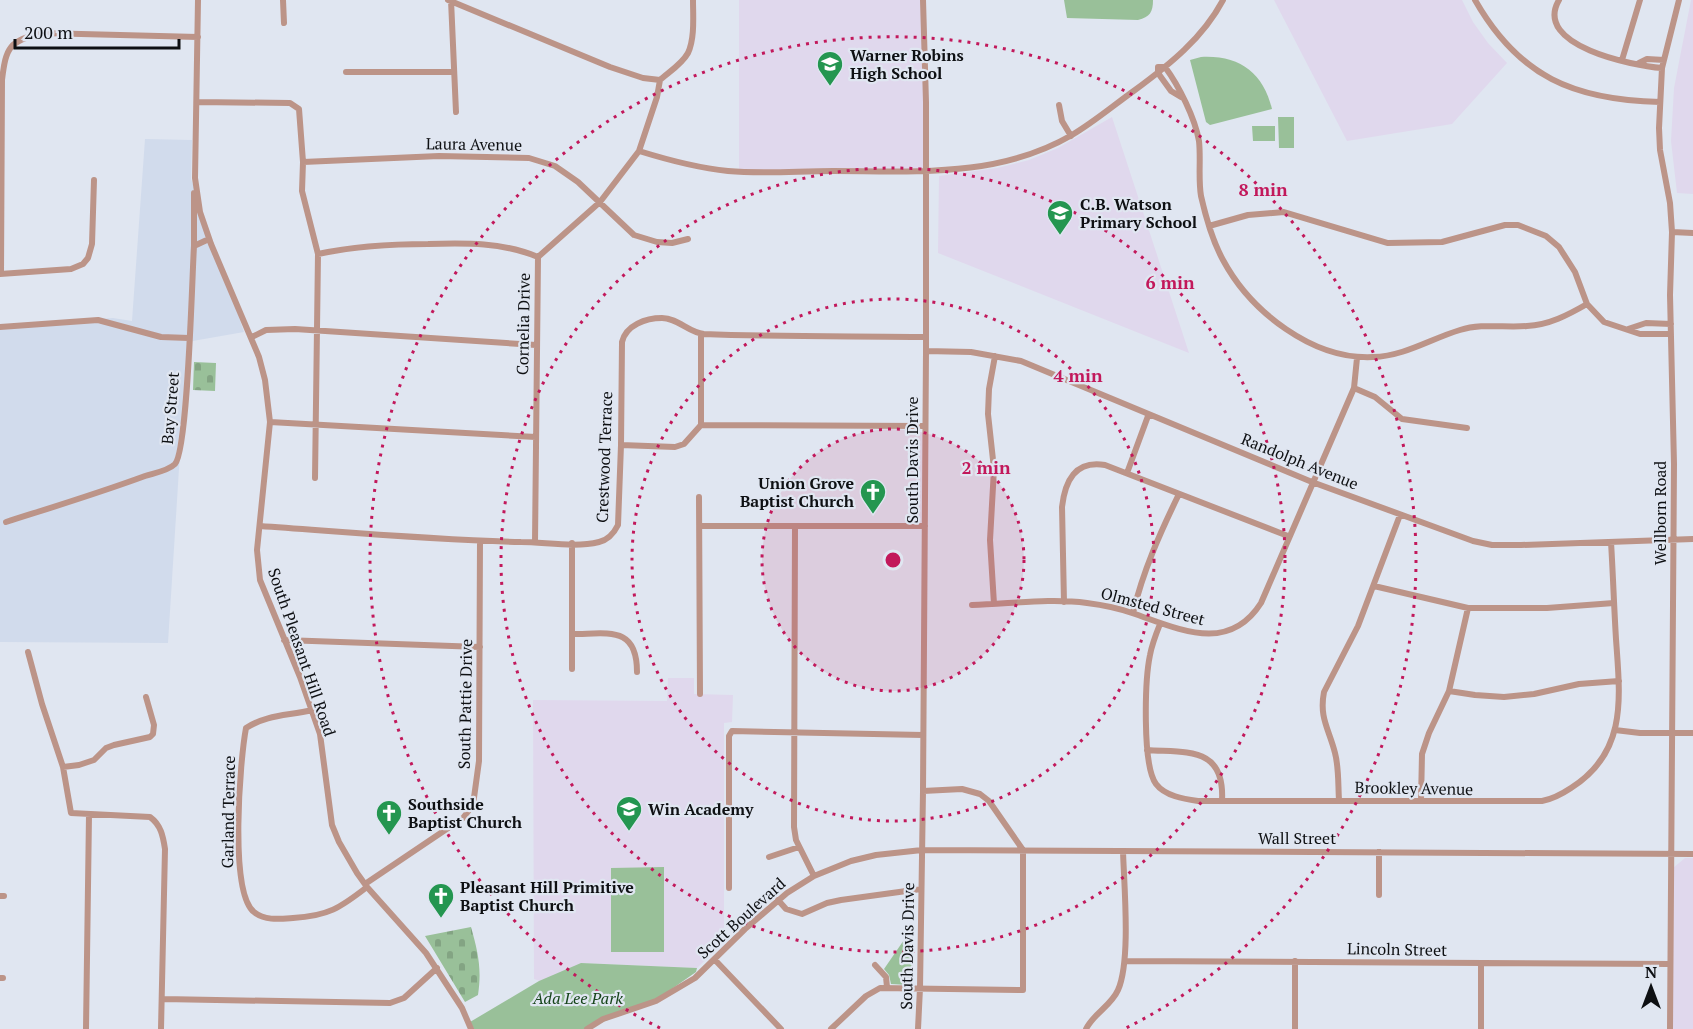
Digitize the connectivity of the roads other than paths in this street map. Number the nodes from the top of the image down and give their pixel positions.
1 (198, 0) edge
2 (283, 0) edge
3 (450, 0) edge
4 (693, 0) edge
5 (923, 0) edge
6 (1223, 0) edge
7 (1475, 0) edge
8 (1560, 0) edge
9 (1640, 0) edge
10 (1679, 0) edge
11 (284, 23) dead end
12 (198, 37) junction
13 (1622, 60) junction
14 (1664, 60) junction
15 (1639, 63) junction
16 (1165, 68) junction
17 (1662, 68) junction
18 (346, 72) dead end
19 (454, 72) junction
20 (1158, 73) junction
21 (1, 80) edge
22 (660, 80) junction
23 (1182, 98) junction
24 (197, 102) junction
25 (1660, 102) junction
26 (1059, 105) dead end
27 (456, 112) dead end
28 (1071, 136) junction
29 (639, 151) junction
30 (303, 162) junction
31 (926, 172) junction
32 (195, 177) junction
33 (94, 180) dead end
34 (600, 202) junction
35 (1209, 226) junction
36 (1672, 232) junction
37 (1693, 233) edge
38 (209, 239) junction
39 (688, 239) dead end
40 (194, 246) junction
41 (318, 254) junction
42 (538, 257) junction
43 (0, 274) edge
44 (1587, 304) junction
45 (1671, 324) junction
46 (0, 327) edge
47 (1628, 328) junction
48 (317, 332) junction
49 (701, 334) junction
50 (1671, 334) junction
51 (926, 337) junction
52 (252, 338) junction
53 (189, 339) junction
54 (536, 345) junction
55 (926, 351) junction
56 (995, 356) junction
57 (1357, 358) junction
58 (1354, 388) junction
59 (1148, 416) junction
60 (270, 422) junction
61 (317, 425) junction
62 (701, 425) junction
63 (925, 426) junction
64 (1467, 428) dead end
65 (536, 437) junction
66 (621, 445) junction
67 (1127, 473) junction
68 (315, 478) dead end
69 (1312, 482) junction
70 (1179, 494) junction
71 (699, 497) dead end
72 (1400, 515) junction
73 (6, 522) dead end
74 (260, 526) junction
75 (700, 526) junction
76 (795, 526) junction
77 (925, 526) junction
78 (1288, 536) junction
79 (1674, 539) junction
80 (1693, 539) edge
81 (480, 541) junction
82 (534, 542) junction
83 (1611, 542) junction
84 (572, 543) junction
85 (1374, 586) junction
86 (1064, 602) junction
87 (1614, 603) junction
88 (994, 604) junction
89 (972, 605) dead end
90 (1468, 608) junction
91 (1133, 613) junction
92 (1160, 624) junction
93 (572, 634) junction
94 (284, 640) junction
95 (480, 647) junction
96 (28, 652) dead end
97 (572, 669) dead end
98 (637, 672) dead end
99 (1619, 681) junction
100 (1449, 691) junction
101 (700, 694) dead end
102 (146, 697) dead end
103 (312, 710) junction
104 (1615, 730) junction
105 (796, 731) junction
106 (1693, 733) edge
107 (1672, 734) junction
108 (923, 735) junction
109 (1147, 750) junction
110 (63, 767) junction
111 (923, 791) junction
112 (1222, 801) junction
113 (1339, 801) junction
114 (1421, 801) junction
115 (89, 815) junction
116 (799, 847) junction
117 (922, 850) junction
118 (1023, 850) junction
119 (1123, 851) junction
120 (1379, 852) junction
121 (1693, 854) edge
122 (1671, 855) junction
123 (769, 856) dead end
124 (814, 876) junction
125 (366, 886) junction
126 (729, 888) dead end
127 (921, 889) junction
128 (1379, 895) dead end
129 (778, 900) junction
130 (715, 960) junction
131 (1125, 961) junction
132 (1295, 961) junction
133 (1670, 964) junction
134 (875, 965) dead end
135 (1482, 965) junction
136 (437, 968) junction
137 (887, 987) junction
138 (920, 988) junction
139 (163, 999) junction
140 (86, 1029) edge
141 (161, 1029) edge
142 (471, 1029) edge
143 (587, 1029) edge
144 (781, 1029) edge
145 (831, 1029) edge
146 (918, 1029) edge
147 (1086, 1029) edge
148 (1294, 1029) edge
149 (1481, 1029) edge
150 (1670, 1029) edge

1 - 12 street, South Pleasant Hill Road
2 - 11 street
3 - 19 street
3 - 22 street
4 - 22 street
5 - 31 street, South Davis Drive
6 - 16 street
7 - 25 street
8 - 13 street
9 - 13 street
10 - 14 street, Wellborn Road
12 - 21 street
12 - 24 street, South Pleasant Hill Road
13 - 15 street
14 - 15 street
14 - 17 street, Wellborn Road
15 - 17 street
16 - 20 street
16 - 23 street
17 - 25 street, Wellborn Road
18 - 19 street
19 - 27 street
20 - 23 street
20 - 28 street
21 - 43 street
22 - 29 street, Cornelia Drive
23 - 35 street
24 - 30 street
24 - 32 street, South Pleasant Hill Road
25 - 36 street, Wellborn Road
26 - 28 street
28 - 31 street
29 - 31 street
29 - 34 street, Cornelia Drive
30 - 34 street, Laura Avenue
30 - 41 street
31 - 51 street, South Davis Drive
32 - 38 street, South Pleasant Hill Road
32 - 40 street, Bay Street
33 - 43 street
34 - 39 street, Laura Avenue
34 - 42 street, Cornelia Drive
35 - 44 street
35 - 57 street
36 - 37 street
36 - 45 street, Wellborn Road
38 - 40 street
38 - 52 street, South Pleasant Hill Road
40 - 53 street, Bay Street
41 - 42 street
41 - 48 street
42 - 54 street, Cornelia Drive
44 - 47 street
44 - 57 street
45 - 47 street
45 - 50 street, Wellborn Road
46 - 53 street
47 - 50 street
48 - 52 street
48 - 54 street
48 - 61 street
49 - 51 street, Crestwood Terrace
49 - 62 street
49 - 66 street, Crestwood Terrace
50 - 79 street, Wellborn Road
51 - 55 street, South Davis Drive
52 - 60 street, South Pleasant Hill Road
53 - 73 street, Bay Street
54 - 65 street, Cornelia Drive
55 - 56 street, Randolph Avenue
55 - 63 street, South Davis Drive
56 - 59 street, Randolph Avenue
56 - 88 street
57 - 58 street, Olmsted Street
58 - 64 street
58 - 69 street, Olmsted Street
59 - 67 street
59 - 69 street, Randolph Avenue
60 - 61 street
60 - 74 street, South Pleasant Hill Road
61 - 65 street
61 - 68 street
62 - 63 street
62 - 66 street
63 - 77 street, South Davis Drive
65 - 82 street, Cornelia Drive
66 - 84 street, Crestwood Terrace
67 - 70 street
67 - 86 street
69 - 72 street, Randolph Avenue
69 - 78 street, Olmsted Street
70 - 78 street
70 - 91 street
71 - 75 street
72 - 83 street, Randolph Avenue
72 - 85 street
74 - 81 street, Crestwood Terrace
74 - 94 street, South Pleasant Hill Road
75 - 76 street
75 - 101 street
76 - 77 street
76 - 105 street
77 - 108 street, South Davis Drive
78 - 92 street, Olmsted Street
79 - 80 street, Randolph Avenue
79 - 83 street, Randolph Avenue
79 - 107 street, Wellborn Road
81 - 82 street, Crestwood Terrace
81 - 95 street, South Pattie Drive
82 - 84 street, Crestwood Terrace
83 - 87 street, Brookley Avenue
84 - 93 street
85 - 90 street
85 - 113 street
86 - 88 street, Olmsted Street
86 - 91 street, Olmsted Street
87 - 90 street
87 - 99 street, Brookley Avenue
88 - 89 street, Olmsted Street
90 - 100 street
91 - 92 street, Olmsted Street
92 - 109 street, Brookley Avenue
93 - 97 street
93 - 98 street
94 - 95 street
94 - 103 street, South Pleasant Hill Road
95 - 125 street, South Pattie Drive
96 - 110 street
99 - 100 street
99 - 104 street, Brookley Avenue
100 - 114 street
102 - 110 street
103 - 125 street, South Pleasant Hill Road
103 - 125 street, Garland Terrace
104 - 107 street
104 - 114 street, Brookley Avenue
105 - 108 street
105 - 116 street
105 - 126 street
106 - 107 street
107 - 122 street, Wellborn Road
108 - 111 street, South Davis Drive
109 - 112 street, Brookley Avenue
109 - 112 street
110 - 115 street
111 - 117 street, South Davis Drive
111 - 118 street
112 - 113 street, Brookley Avenue
113 - 114 street, Brookley Avenue
115 - 139 street
115 - 140 street
116 - 123 street
116 - 124 street
117 - 118 street, Wall Street
117 - 124 street, Scott Boulevard
117 - 127 street, South Davis Drive
118 - 119 street, Wall Street
118 - 138 street
119 - 120 street, Wall Street
119 - 131 street
120 - 122 street, Wall Street
120 - 128 street
121 - 122 street, Wall Street
122 - 133 street, Wellborn Road
124 - 129 street, Scott Boulevard
125 - 136 street, South Pleasant Hill Road
127 - 129 street
127 - 138 street, South Davis Drive
129 - 130 street, Scott Boulevard
130 - 143 street, Scott Boulevard
130 - 144 street
131 - 132 street, Lincoln Street
131 - 147 street
132 - 135 street, Lincoln Street
132 - 148 street
133 - 135 street, Lincoln Street
133 - 150 street, Wellborn Road
134 - 137 street
135 - 149 street
136 - 139 street
136 - 142 street, South Pleasant Hill Road
137 - 138 street
137 - 145 street
138 - 146 street, South Davis Drive
139 - 141 street

